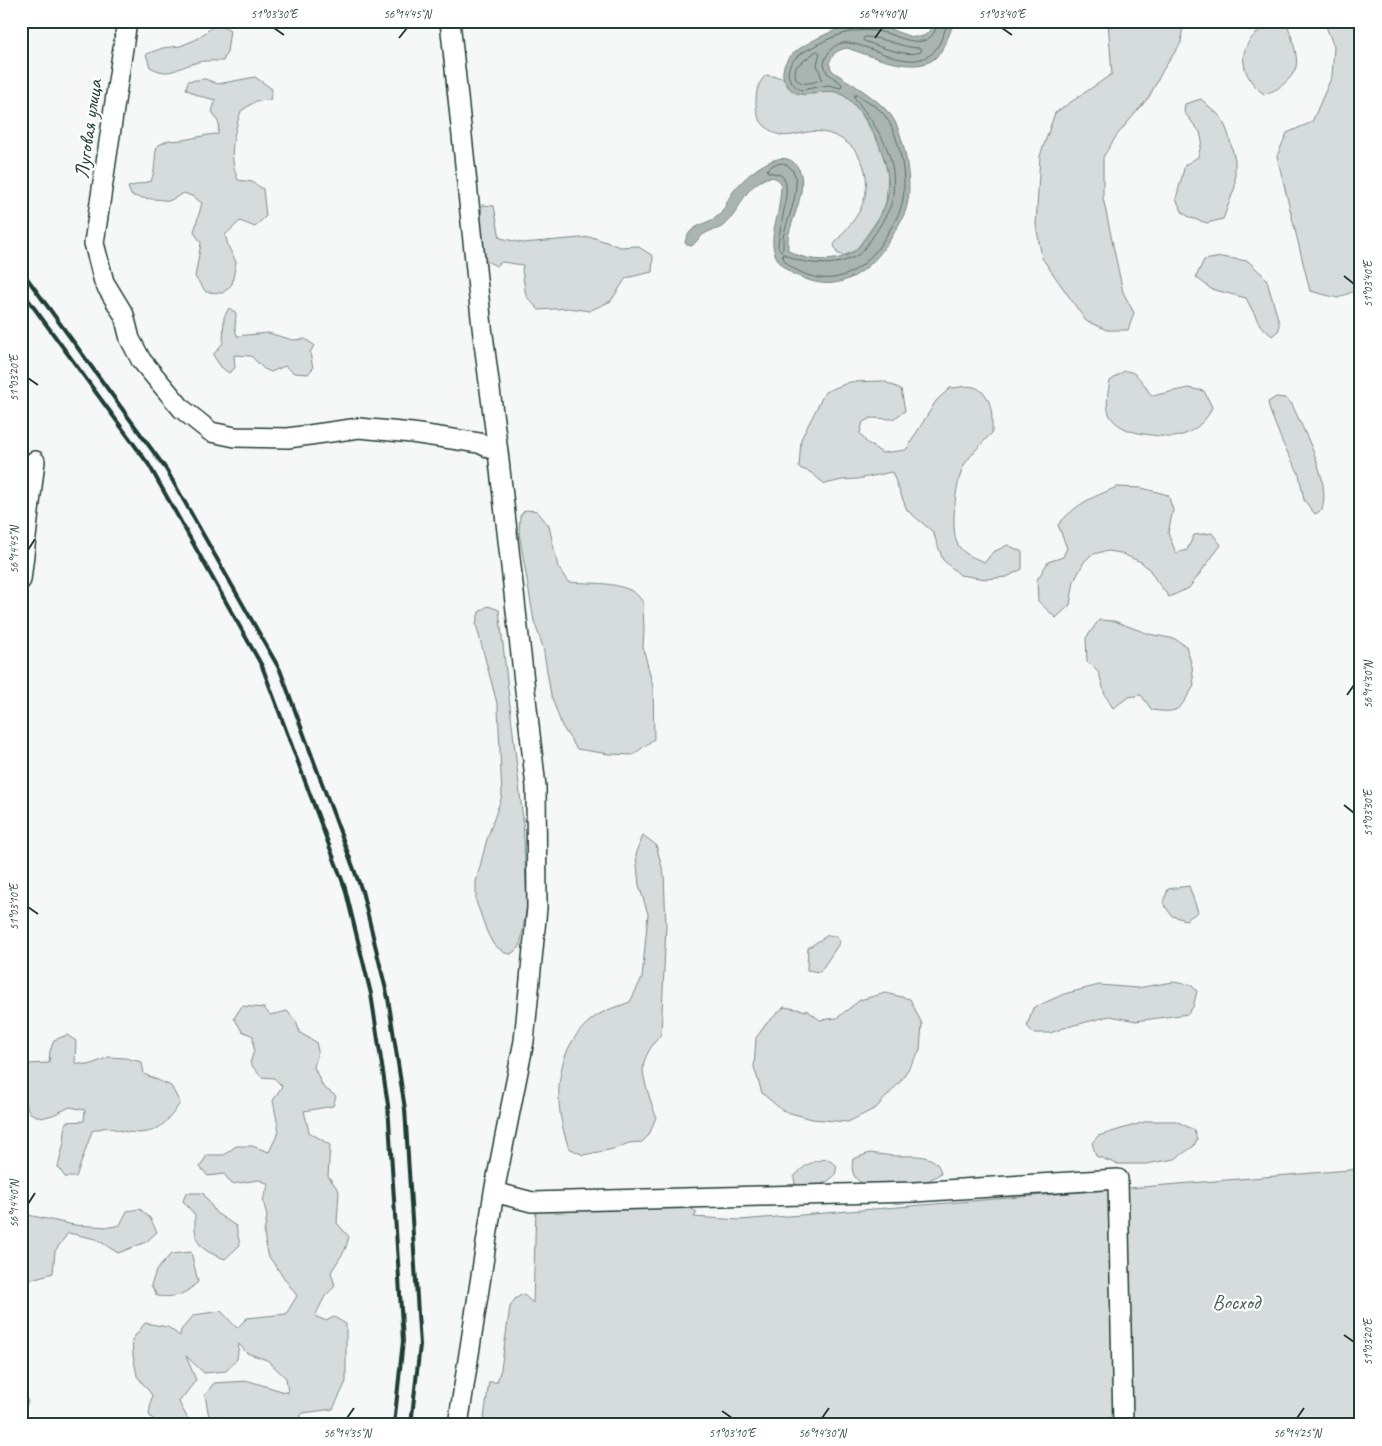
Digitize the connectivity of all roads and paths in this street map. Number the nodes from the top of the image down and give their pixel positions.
1 (127, 21) edge
2 (450, 21) edge
3 (498, 452) junction
4 (35, 461) dead end
5 (21, 580) edge
6 (494, 1192) junction
7 (458, 1425) edge
8 (1123, 1425) edge

1 - 3 street, Луговая улица
2 - 3 street
3 - 6 street
4 - 5 street
6 - 7 street
6 - 8 street

